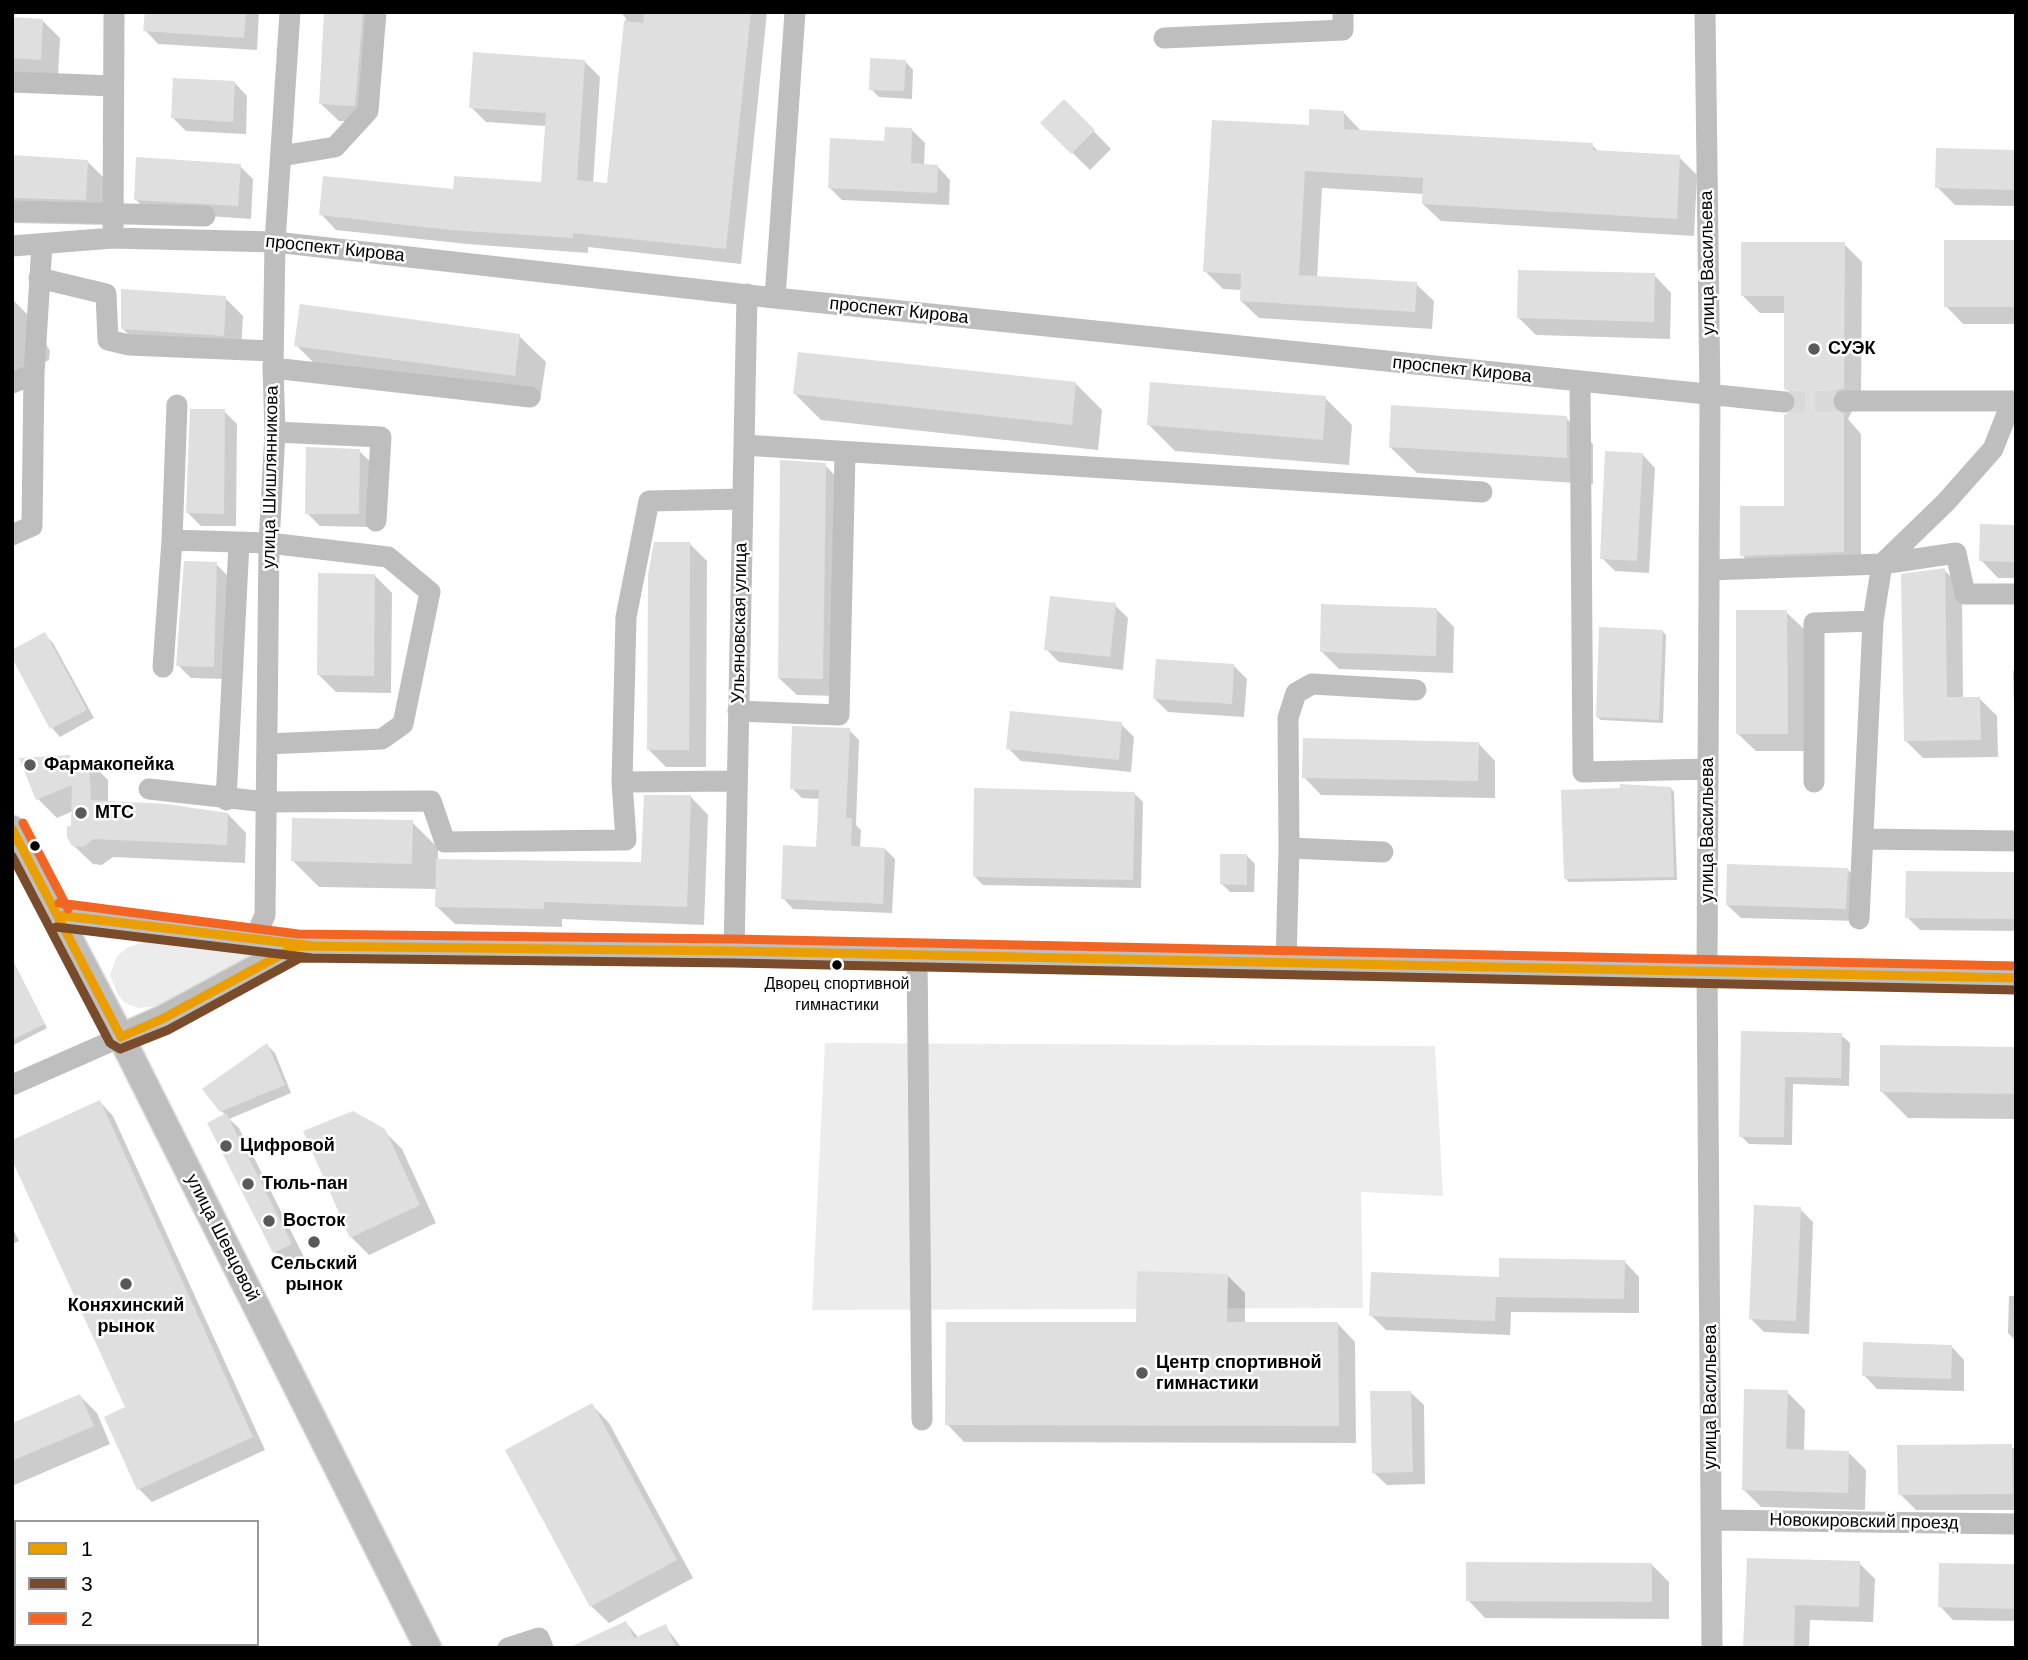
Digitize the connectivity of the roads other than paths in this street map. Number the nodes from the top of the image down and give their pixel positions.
1 (114, 12) edge
2 (290, 12) edge
3 (376, 12) edge
4 (795, 12) edge
5 (1343, 12) edge
6 (1705, 12) edge
7 (1164, 38) dead end
8 (12, 82) edge
9 (113, 86) junction
10 (281, 156) junction
11 (12, 211) edge
12 (114, 213) junction
13 (205, 216) dead end
14 (113, 238) junction
15 (275, 242) junction
16 (42, 244) junction
17 (12, 246) edge
18 (39, 278) junction
19 (747, 294) junction
20 (775, 298) junction
21 (273, 359) junction
22 (34, 374) junction
23 (1580, 382) junction
24 (12, 383) edge
25 (530, 397) dead end
26 (1710, 397) junction
27 (1844, 401) tunnel mouth
28 (2014, 401) edge
29 (1784, 402) tunnel mouth
30 (177, 405) dead end
31 (275, 432) junction
32 (744, 445) junction
33 (845, 453) junction
34 (1482, 492) dead end
35 (743, 499) junction
36 (376, 521) dead end
37 (12, 535) edge
38 (172, 540) junction
39 (239, 542) junction
40 (269, 543) junction
41 (1882, 564) junction
42 (1709, 570) junction
43 (2016, 594) edge
44 (1873, 621) junction
45 (163, 667) dead end
46 (1416, 690) dead end
47 (738, 711) junction
48 (267, 744) junction
49 (1708, 769) junction
50 (737, 781) junction
51 (622, 782) junction
52 (1814, 782) dead end
53 (149, 789) dead end
54 (226, 800) junction
55 (266, 802) junction
56 (12, 829) edge
57 (1863, 839) junction
58 (2016, 841) edge
59 (1289, 848) junction
60 (1383, 852) dead end
61 (57, 915) junction
62 (1859, 919) dead end
63 (254, 940) junction
64 (296, 946) junction
65 (734, 951) junction
66 (916, 956) junction
67 (1286, 964) junction
68 (1707, 971) junction
69 (2016, 978) edge
70 (121, 1037) junction
71 (12, 1085) edge
72 (922, 1420) dead end
73 (1712, 1520) junction
74 (2016, 1524) edge
75 (428, 1648) edge
76 (508, 1648) edge
77 (543, 1648) edge
78 (1712, 1648) edge

1 - 9 street
2 - 10 street, улица Шишлянникова
3 - 10 street
4 - 20 street
5 - 7 street
6 - 26 street, улица Васильева
8 - 9 street
9 - 12 street
10 - 15 street, улица Шишлянникова
11 - 12 street
12 - 13 street
12 - 14 street
14 - 15 street, проспект Кирова
14 - 16 street, проспект Кирова
15 - 19 street, проспект Кирова
15 - 21 street, улица Шишлянникова
16 - 17 street, проспект Кирова
16 - 18 street
18 - 21 street
18 - 22 street
19 - 20 street, проспект Кирова
19 - 32 street, Ульяновская улица
20 - 23 street, проспект Кирова
21 - 25 street
21 - 31 street, улица Шишлянникова
22 - 24 street
22 - 37 street
23 - 26 street, проспект Кирова
23 - 49 street
26 - 29 street, проспект Кирова
26 - 42 street, улица Васильева
27 - 28 street
28 - 41 street
30 - 38 street
31 - 36 street
31 - 40 street, улица Шишлянникова
32 - 33 street
32 - 35 street, Ульяновская улица
33 - 34 street
33 - 47 street
35 - 47 street, Ульяновская улица
35 - 51 street
38 - 39 street
38 - 45 street
39 - 40 street
39 - 54 street
40 - 48 street, улица Шишлянникова
40 - 48 street
41 - 42 street
41 - 43 street
41 - 44 street
42 - 49 street, улица Васильева
44 - 52 street
44 - 57 street
46 - 59 street
47 - 50 street, Ульяновская улица
48 - 55 street, улица Шишлянникова
49 - 68 street, улица Васильева
50 - 51 street
50 - 65 street, Ульяновская улица
51 - 55 street
53 - 54 street
54 - 55 street
55 - 63 street, улица Шишлянникова
56 - 61 main road, улица Шевцовой
57 - 58 street
57 - 62 street
59 - 60 street
59 - 67 street
61 - 63 main road
61 - 70 main road, улица Шевцовой
63 - 64 main road
64 - 65 main road
64 - 70 main road
65 - 66 main road
66 - 67 main road
66 - 72 street
67 - 68 main road
68 - 69 main road
68 - 73 street, улица Васильева
70 - 71 street
70 - 75 main road, улица Шевцовой
73 - 74 street, Новокировский проезд
73 - 78 street, улица Васильева
76 - 77 street

